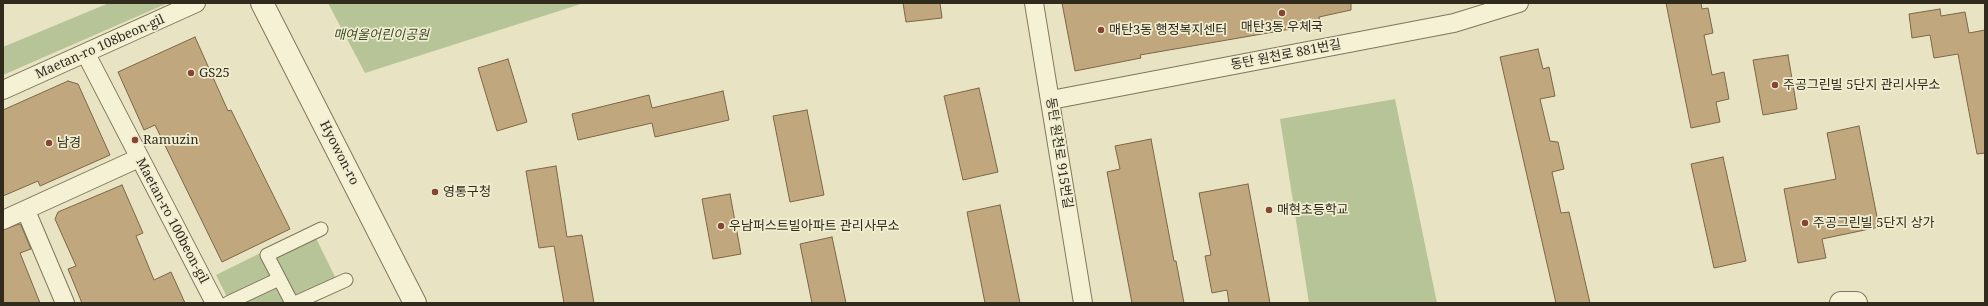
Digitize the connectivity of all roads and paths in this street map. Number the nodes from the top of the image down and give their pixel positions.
1 (196, 3) edge
2 (262, 3) edge
3 (1034, 3) edge
4 (1519, 3) edge
5 (86, 54) junction
6 (3, 90) edge
7 (1051, 100) junction
8 (139, 158) junction
9 (26, 211) junction
10 (3, 220) edge
11 (321, 229) dead end
12 (279, 279) junction
13 (346, 280) dead end
14 (65, 303) edge
15 (215, 303) edge
16 (228, 303) edge
17 (292, 303) edge
18 (295, 303) edge
19 (415, 303) edge
20 (1083, 303) edge
21 (1841, 303) edge
22 (1856, 303) edge

1 - 5 street, Maetan-ro 108beon-gil
2 - 19 street, Hyowon-ro
3 - 7 street, 동탄 원천로 915번길
4 - 7 street, 동탄 원천로 881번길
5 - 6 street, Maetan-ro 108beon-gil
5 - 8 street, Maetan-ro 100beon-gil
7 - 20 street, 동탄 원천로 915번길
8 - 9 street
8 - 15 street, Maetan-ro 100beon-gil
9 - 10 street
9 - 14 street
11 - 12 street
12 - 16 street
12 - 17 street
13 - 18 street
21 - 22 street

